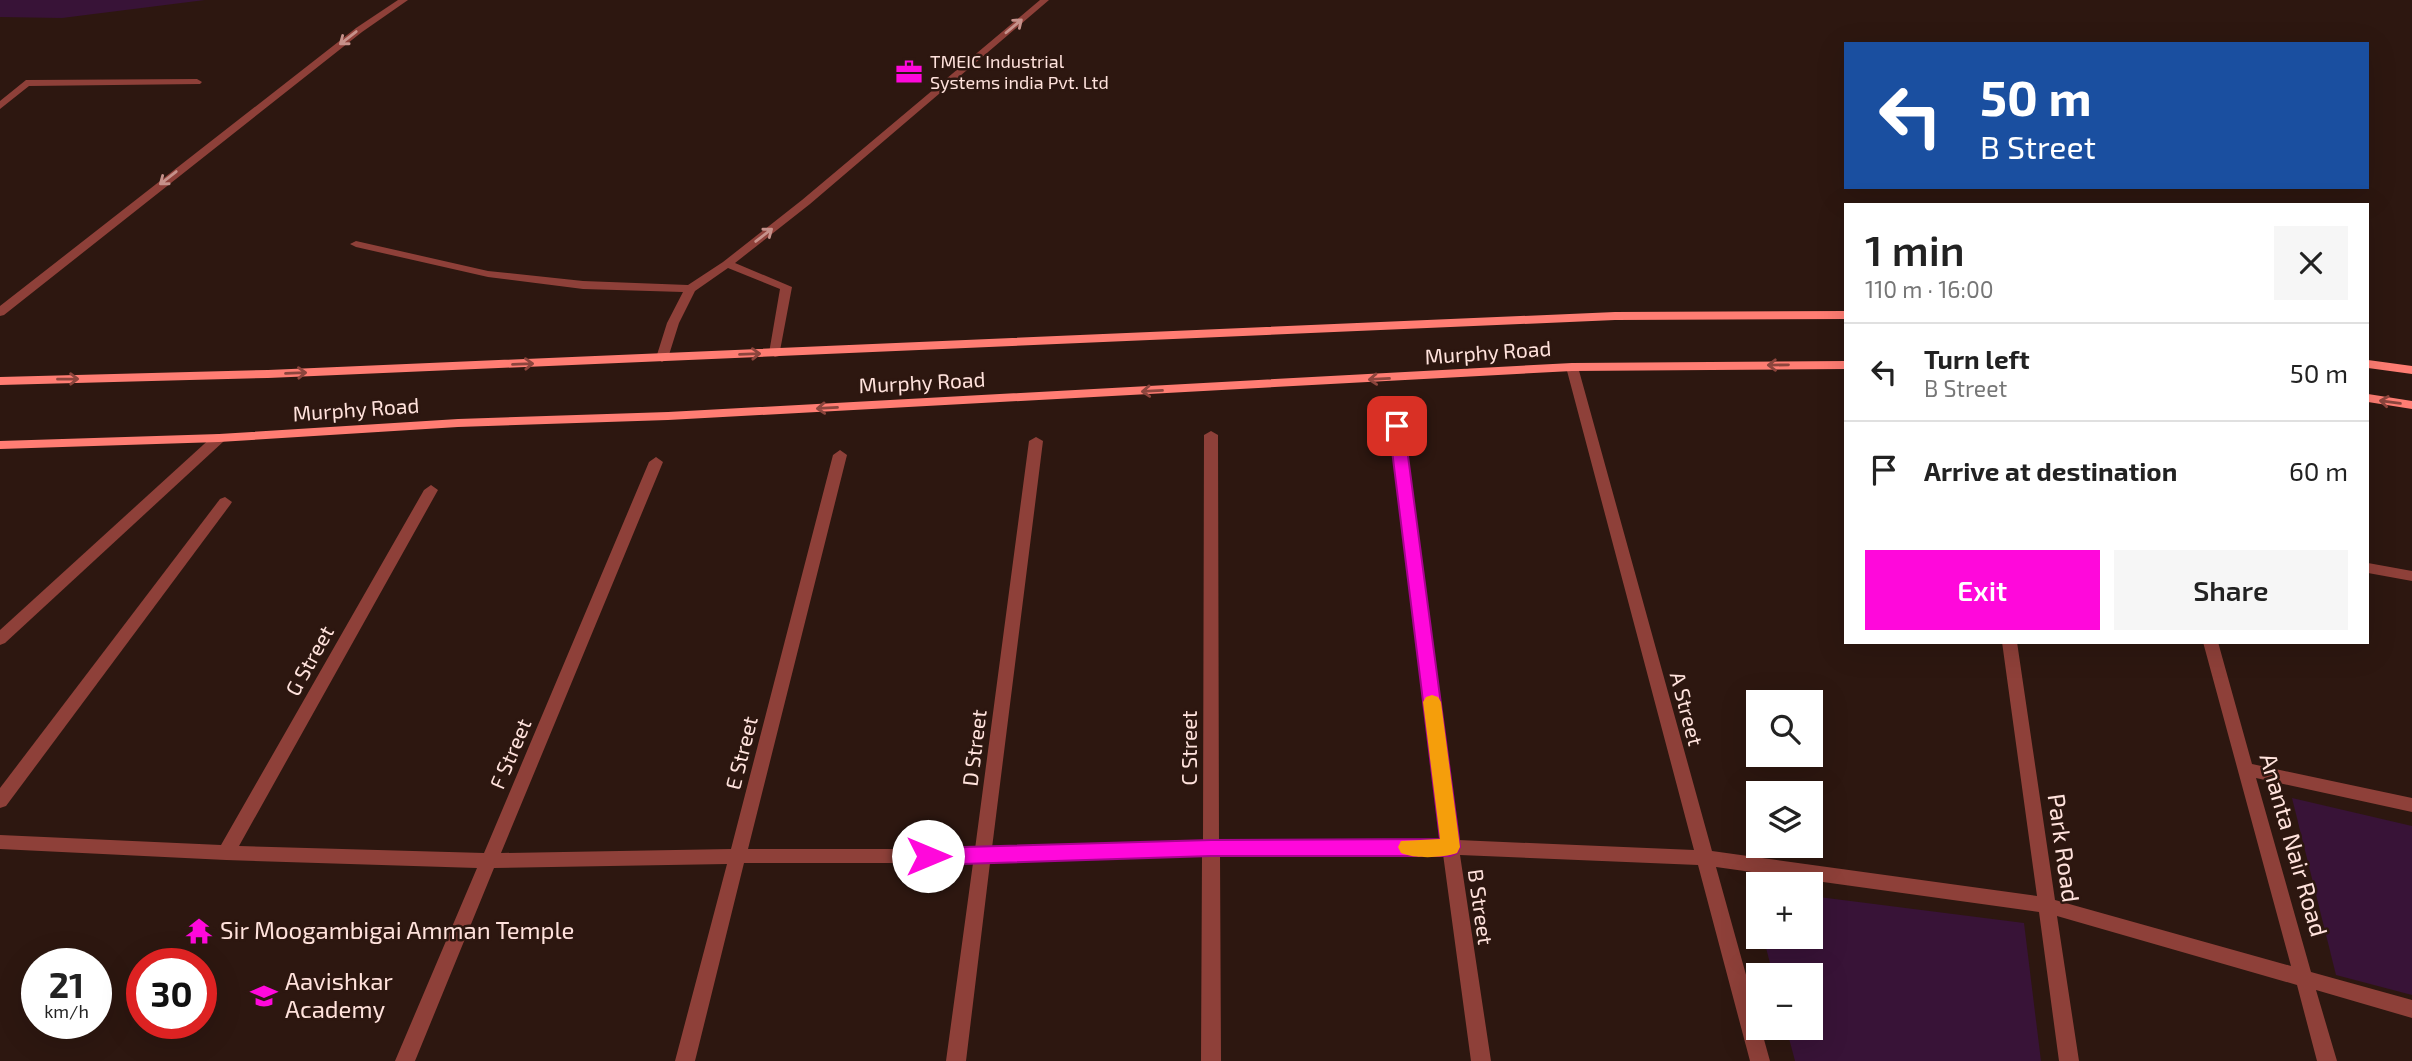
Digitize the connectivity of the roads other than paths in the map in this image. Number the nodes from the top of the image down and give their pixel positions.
1 (404, 0) edge
2 (1045, 0) edge
3 (197, 82) dead end
4 (0, 106) edge
5 (356, 244) dead end
6 (727, 264) junction
7 (690, 289) junction
8 (0, 312) edge
9 (1844, 315) edge
10 (775, 353) junction
11 (662, 358) junction
12 (2369, 364) edge
13 (1844, 365) edge
14 (1572, 367) junction
15 (2412, 370) edge
16 (0, 381) edge
17 (2369, 398) edge
18 (2412, 405) edge
19 (1397, 426) dead end
20 (1210, 435) dead end
21 (219, 438) junction
22 (1036, 441) dead end
23 (0, 445) edge
24 (840, 455) dead end
25 (656, 463) dead end
26 (432, 490) dead end
27 (225, 502) dead end
28 (2369, 568) edge
29 (2412, 576) edge
30 (0, 639) edge
31 (2009, 644) edge
32 (2211, 644) edge
33 (2246, 769) junction
34 (0, 801) edge
35 (2412, 805) edge
36 (0, 842) edge
37 (1450, 847) junction
38 (1211, 848) junction
39 (226, 853) junction
40 (737, 856) junction
41 (982, 856) junction
42 (1705, 858) junction
43 (489, 861) junction
44 (2046, 905) junction
45 (2306, 979) junction
46 (2412, 1009) edge
47 (405, 1061) edge
48 (685, 1061) edge
49 (956, 1061) edge
50 (1211, 1061) edge
51 (1481, 1061) edge
52 (1760, 1061) edge
53 (2069, 1061) edge
54 (2327, 1061) edge

1 -> 8 street
6 -> 2 street
3 - 4 street
5 - 7 street
6 - 7 street
6 - 10 street
7 - 11 street
9 - 10 main road, Murphy Road
11 -> 10 main road, Murphy Road
16 -> 11 main road, Murphy Road
12 - 15 main road
13 -> 14 main road, Murphy Road
14 -> 21 main road, Murphy Road
14 - 42 street, A Street
18 -> 17 main road
19 - 37 street, B Street
20 - 38 street, C Street
21 - 23 main road, Murphy Road
21 - 30 street
22 - 41 street, D Street
24 - 40 street, E Street
25 - 43 street, F Street
26 - 39 street, G Street
27 - 34 street
28 - 29 street
31 - 44 street, Park Road
32 - 33 street, Ananta Nair Road
33 - 35 street
33 - 45 street, Ananta Nair Road
36 - 39 street
37 - 38 street
37 - 42 street
37 - 51 street, B Street
38 - 41 street
38 - 50 street, C Street
39 - 43 street
40 - 41 street
40 - 43 street
40 - 48 street, E Street
41 - 49 street, D Street
42 - 44 street
42 - 52 street, A Street
43 - 47 street, F Street
44 - 45 street
44 - 53 street, Park Road
45 - 46 street
45 - 54 street, Ananta Nair Road

